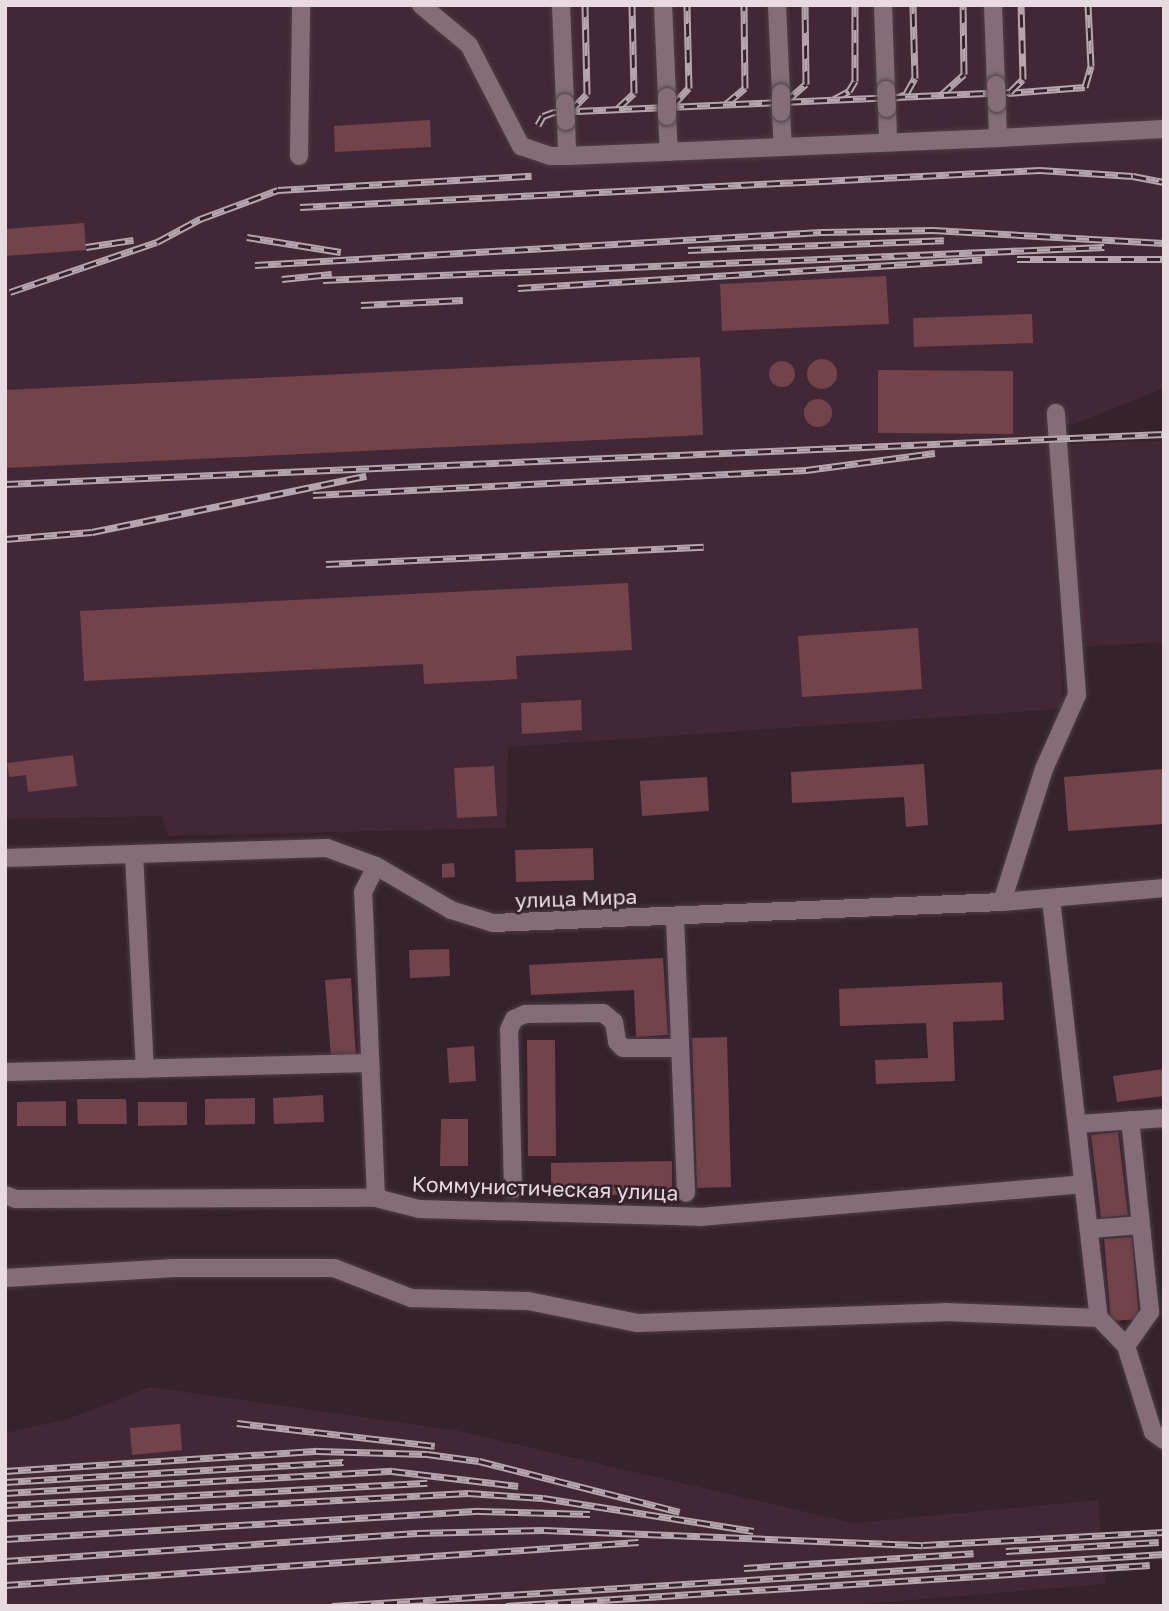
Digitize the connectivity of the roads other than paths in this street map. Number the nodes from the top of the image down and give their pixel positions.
1 (301, 5) edge
2 (421, 5) edge
3 (561, 5) edge
4 (663, 5) edge
5 (777, 5) edge
6 (883, 5) edge
7 (993, 5) edge
8 (1164, 129) edge
9 (998, 138) junction
10 (888, 142) junction
11 (783, 147) junction
12 (669, 152) junction
13 (299, 156) dead end
14 (567, 156) junction
15 (1056, 413) dead end
16 (134, 854) junction
17 (5, 858) edge
18 (376, 866) junction
19 (1164, 888) edge
20 (1051, 899) junction
21 (1002, 902) junction
22 (675, 918) junction
23 (680, 1048) junction
24 (370, 1063) junction
25 (145, 1069) junction
26 (5, 1072) edge
27 (1164, 1118) edge
28 (1130, 1120) junction
29 (1077, 1124) junction
30 (1084, 1184) junction
31 (513, 1189) dead end
32 (686, 1193) dead end
33 (5, 1195) edge
34 (376, 1198) junction
35 (1141, 1225) junction
36 (1089, 1228) junction
37 (5, 1278) edge
38 (1164, 1298) edge
39 (1150, 1312) junction
40 (1099, 1318) junction
41 (1126, 1346) junction
42 (1164, 1440) edge

1 - 13 street
2 - 14 street
3 - 14 street
4 - 12 street, bridge
5 - 11 street, bridge
6 - 10 street
7 - 9 street, bridge
8 - 9 street
9 - 10 street
10 - 11 street
11 - 12 street
12 - 14 street
15 - 21 street
16 - 17 street, улица Мира
16 - 18 street, улица Мира
16 - 25 street
18 - 22 street, улица Мира
18 - 24 street
19 - 20 street, улица Мира
20 - 21 street, улица Мира
20 - 29 street
21 - 22 street, улица Мира
22 - 23 street
23 - 31 street
23 - 32 street
24 - 25 street
24 - 34 street
25 - 26 street
27 - 28 street
28 - 29 street
28 - 35 street
29 - 30 street
30 - 34 street, Коммунистическая улица
30 - 36 street
33 - 34 street, Коммунистическая улица
35 - 36 street
35 - 39 street
36 - 40 street
37 - 40 street
38 - 39 street
39 - 41 street
40 - 41 street
41 - 42 street

